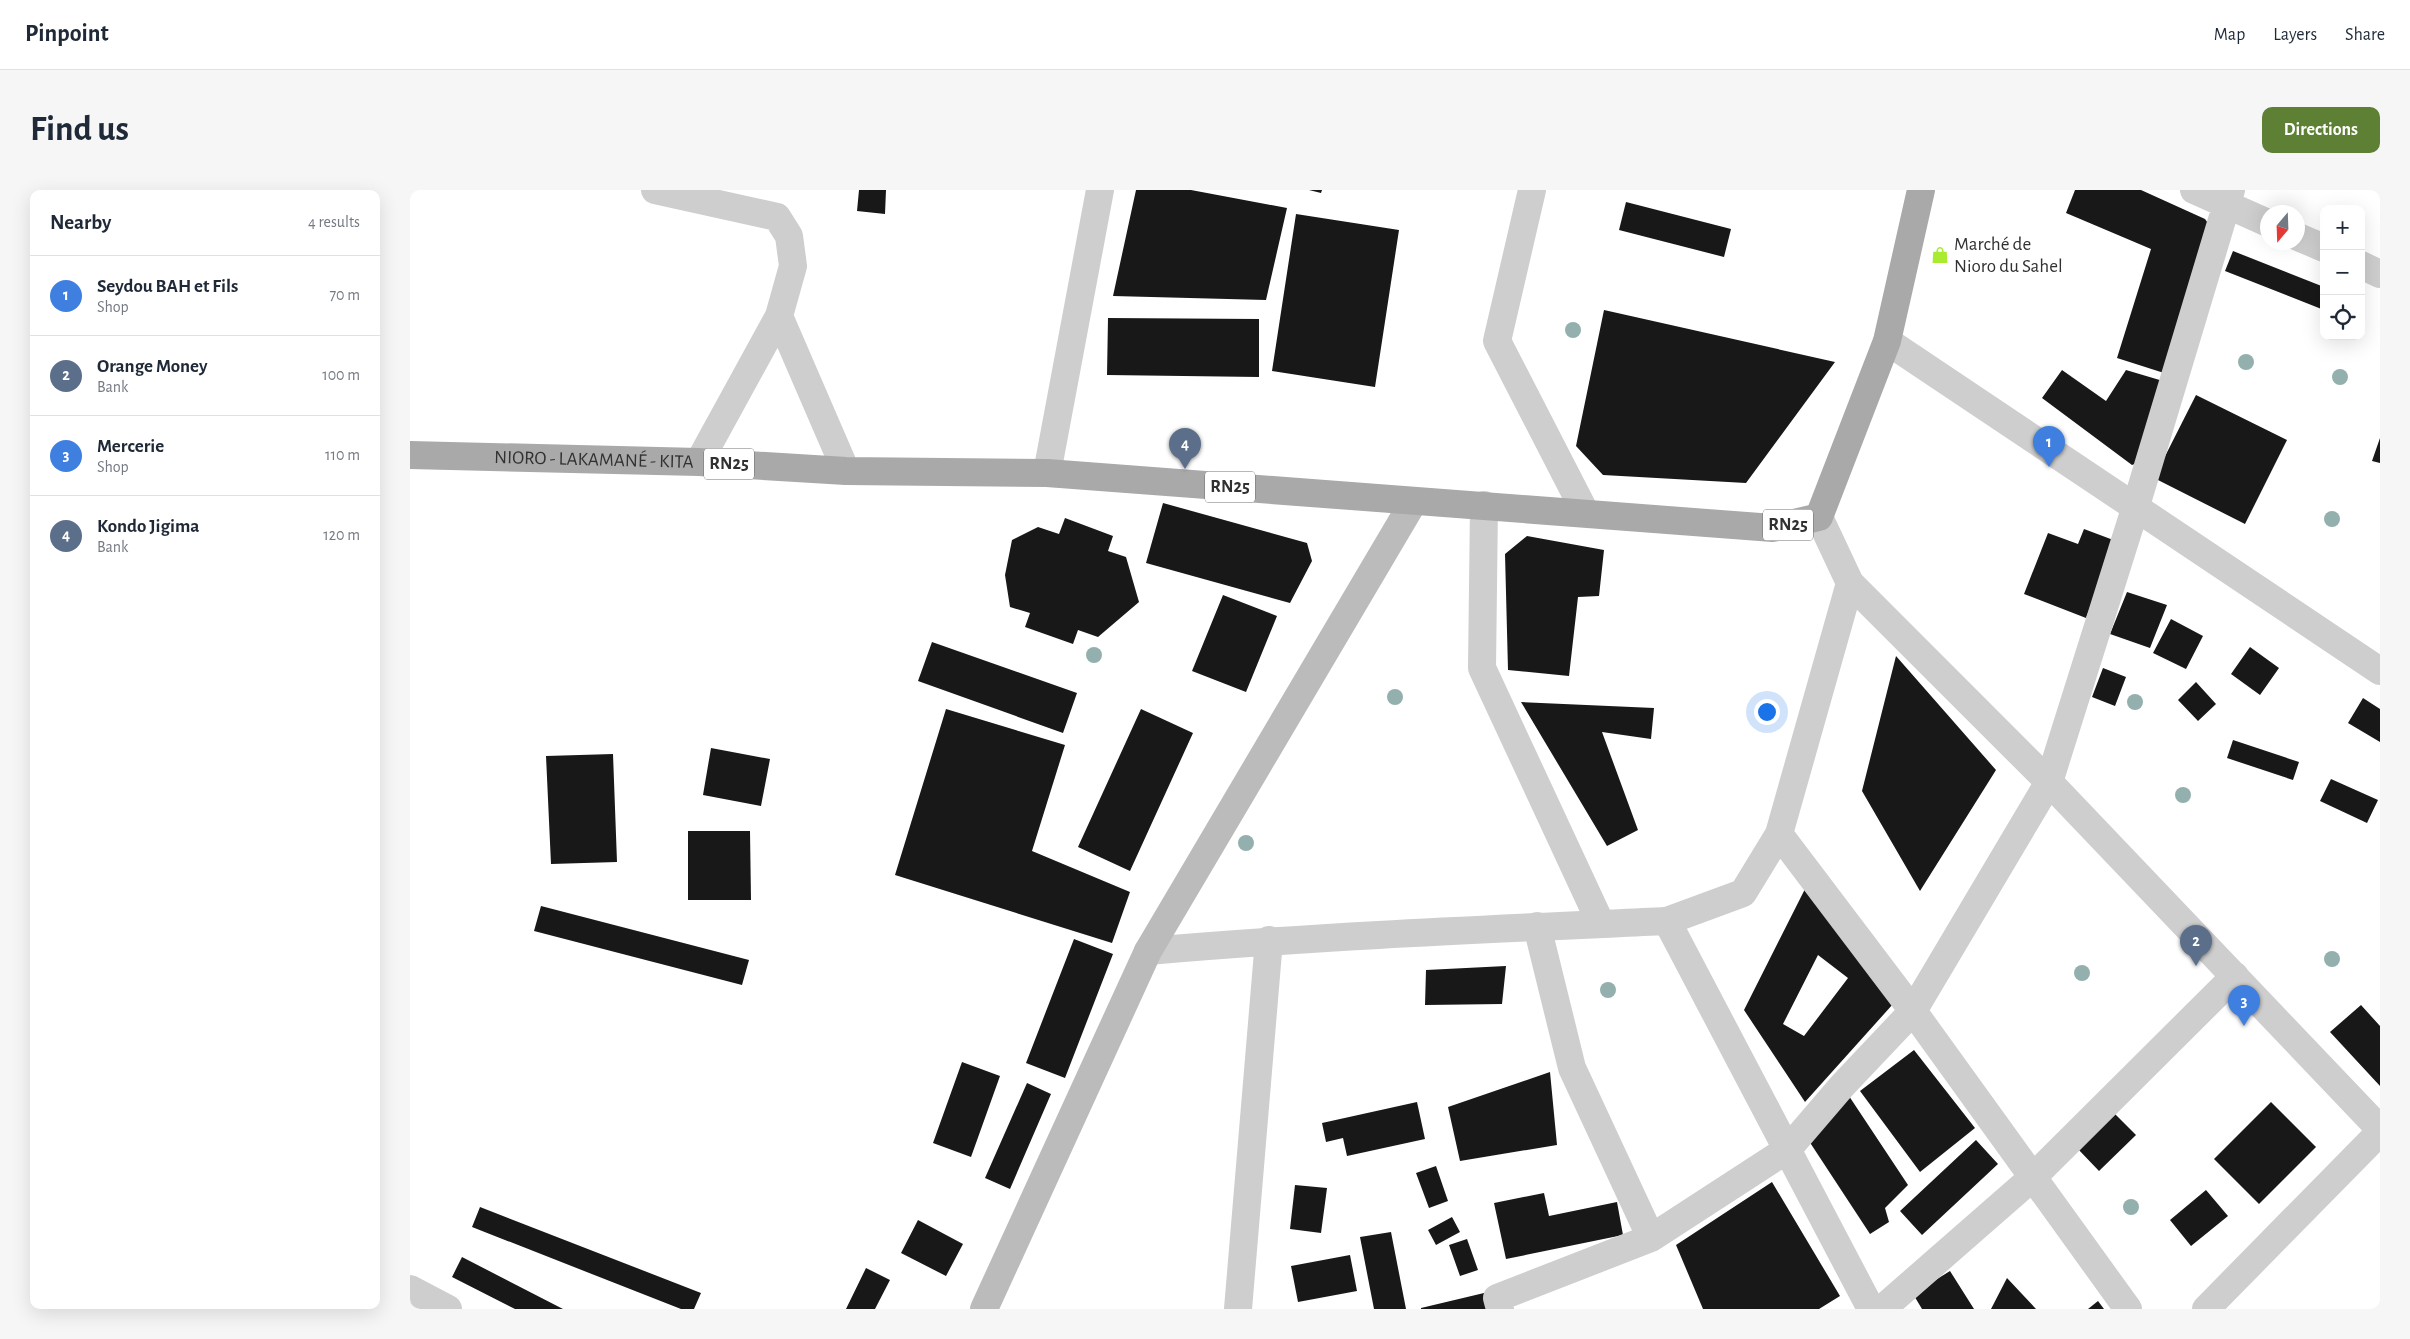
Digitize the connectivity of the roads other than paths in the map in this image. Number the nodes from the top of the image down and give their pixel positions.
1 (655, 190) edge
2 (1100, 190) edge
3 (1532, 190) edge
4 (1921, 190) edge
5 (2194, 190) edge
6 (2229, 198) edge
7 (2260, 218) edge
8 (2305, 239) edge
9 (2320, 246) edge
10 (2365, 267) edge
11 (2380, 274) edge
12 (779, 316) junction
13 (1887, 341) junction
14 (410, 455) edge
15 (699, 462) junction
16 (846, 471) junction
17 (1047, 473) junction
18 (1414, 501) junction
19 (1484, 505) junction
20 (2136, 509) junction
21 (1585, 512) junction
22 (1820, 517) junction
23 (1850, 583) junction
24 (2380, 671) edge
25 (2049, 782) junction
26 (1779, 834) junction
27 (1667, 921) junction
28 (1601, 924) junction
29 (1537, 926) junction
30 (1269, 940) junction
31 (1148, 951) junction
32 (2235, 976) junction
33 (1913, 1011) junction
34 (2380, 1130) edge
35 (1788, 1150) junction
36 (2033, 1177) junction
37 (1651, 1238) junction
38 (410, 1289) edge
39 (448, 1309) edge
40 (984, 1309) edge
41 (1238, 1309) edge
42 (1500, 1309) edge
43 (1871, 1309) edge
44 (1882, 1309) edge
45 (2128, 1309) edge
46 (2206, 1309) edge

1 - 12 street
2 - 17 street
3 - 21 street
4 - 13 main road, RN25
5 - 6 street
6 - 7 street
6 - 20 street
8 - 9 street
10 - 11 street
12 - 15 street
12 - 16 street
13 - 20 street
13 - 22 main road, RN25
14 - 15 main road, NIORO - LAKAMANÉ - KITA / RN25
15 - 16 main road, NIORO - LAKAMANÉ - KITA / RN25
16 - 17 main road, NIORO - LAKAMANÉ - KITA / RN25
17 - 18 main road, RN25
18 - 19 main road, RN25
18 - 31 main road
19 - 21 main road, RN25
19 - 28 street
20 - 24 street
20 - 25 street
21 - 22 main road, RN25
22 - 23 street
23 - 25 street
23 - 26 street
25 - 32 street
25 - 33 street
26 - 27 street
26 - 33 street
27 - 28 street
27 - 35 street
28 - 29 street
29 - 30 street
29 - 37 street
30 - 31 street
30 - 41 street
31 - 40 main road
32 - 34 street
32 - 36 street
33 - 35 street
33 - 36 street
34 - 46 street
35 - 37 street
35 - 43 street
36 - 44 street
36 - 45 street
37 - 42 street
38 - 39 street

